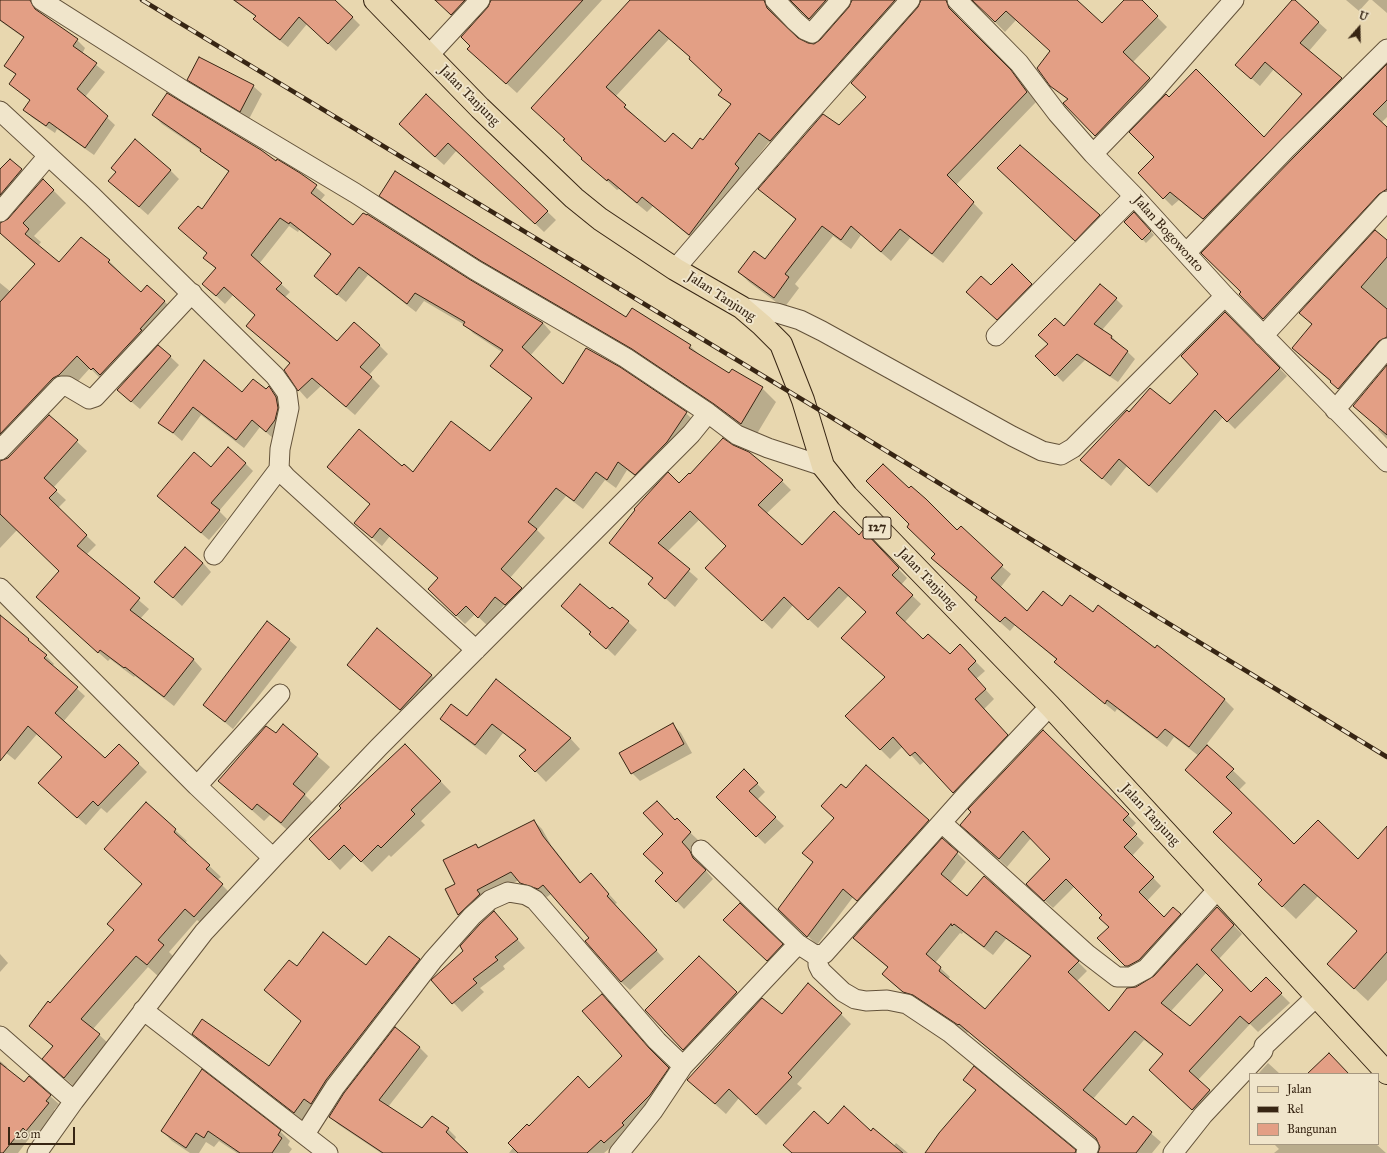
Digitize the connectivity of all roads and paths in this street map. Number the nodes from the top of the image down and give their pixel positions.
1 (41, 0) edge
2 (375, 0) edge
3 (480, 0) edge
4 (774, 0) edge
5 (841, 0) edge
6 (910, 0) edge
7 (957, 0) edge
8 (1234, 0) edge
9 (1387, 49) edge
10 (429, 55) junction
11 (0, 111) edge
12 (1093, 154) junction
13 (48, 156) junction
14 (1134, 196) junction
15 (1387, 202) edge
16 (0, 212) edge
17 (1186, 254) junction
18 (675, 269) junction
19 (192, 293) junction
20 (1224, 296) junction
21 (741, 307) junction
22 (996, 336) dead end
23 (1263, 336) junction
24 (1387, 348) edge
25 (1335, 410) junction
26 (708, 412) junction
27 (0, 450) edge
28 (1387, 462) edge
29 (823, 466) junction
30 (279, 469) junction
31 (214, 555) dead end
32 (0, 588) edge
33 (476, 650) junction
34 (280, 694) dead end
35 (1050, 706) junction
36 (197, 786) junction
37 (942, 823) junction
38 (701, 850) dead end
39 (273, 858) junction
40 (1218, 889) junction
41 (798, 944) junction
42 (818, 956) junction
43 (1317, 996) junction
44 (143, 1010) junction
45 (0, 1036) edge
46 (683, 1066) junction
47 (1387, 1073) edge
48 (74, 1101) junction
49 (305, 1134) junction
50 (37, 1153) edge
51 (328, 1153) edge
52 (619, 1153) edge
53 (1086, 1153) edge
54 (1173, 1153) edge

1 - 26 street
2 - 10 main road, Jalan Tanjung / 127
3 - 10 street
4 - 5 street
6 - 18 street
7 - 12 street, Jalan Bogowonto
8 - 12 street
9 - 17 street
10 - 18 main road, Jalan Tanjung / 127
11 - 13 street
12 - 14 street, Jalan Bogowonto
13 - 16 street
13 - 19 street
14 - 17 street, Jalan Bogowonto
14 - 22 street
15 - 23 street
17 - 20 street, Jalan Bogowonto
18 - 21 main road, Jalan Tanjung / 127
19 - 27 street
19 - 30 street
20 - 21 street
20 - 23 street, Jalan Bogowonto
21 - 29 main road, Jalan Tanjung / 127
23 - 25 street, Jalan Bogowonto
24 - 25 street
25 - 28 street, Jalan Bogowonto
26 - 29 street
26 - 33 street
29 - 35 main road, Jalan Tanjung / 127
30 - 31 street
30 - 33 street
32 - 36 street
33 - 39 street
34 - 36 street
35 - 37 street
35 - 40 main road, Jalan Tanjung / 127
36 - 39 street
37 - 40 street
37 - 42 street
38 - 41 street
39 - 44 street
40 - 43 main road, Jalan Tanjung / 127
41 - 42 street
41 - 46 street
42 - 53 street
43 - 47 main road, Jalan Tanjung / 127
43 - 54 street
44 - 48 street
44 - 49 street
45 - 48 street
46 - 49 street
46 - 52 street
48 - 50 street
49 - 51 street

